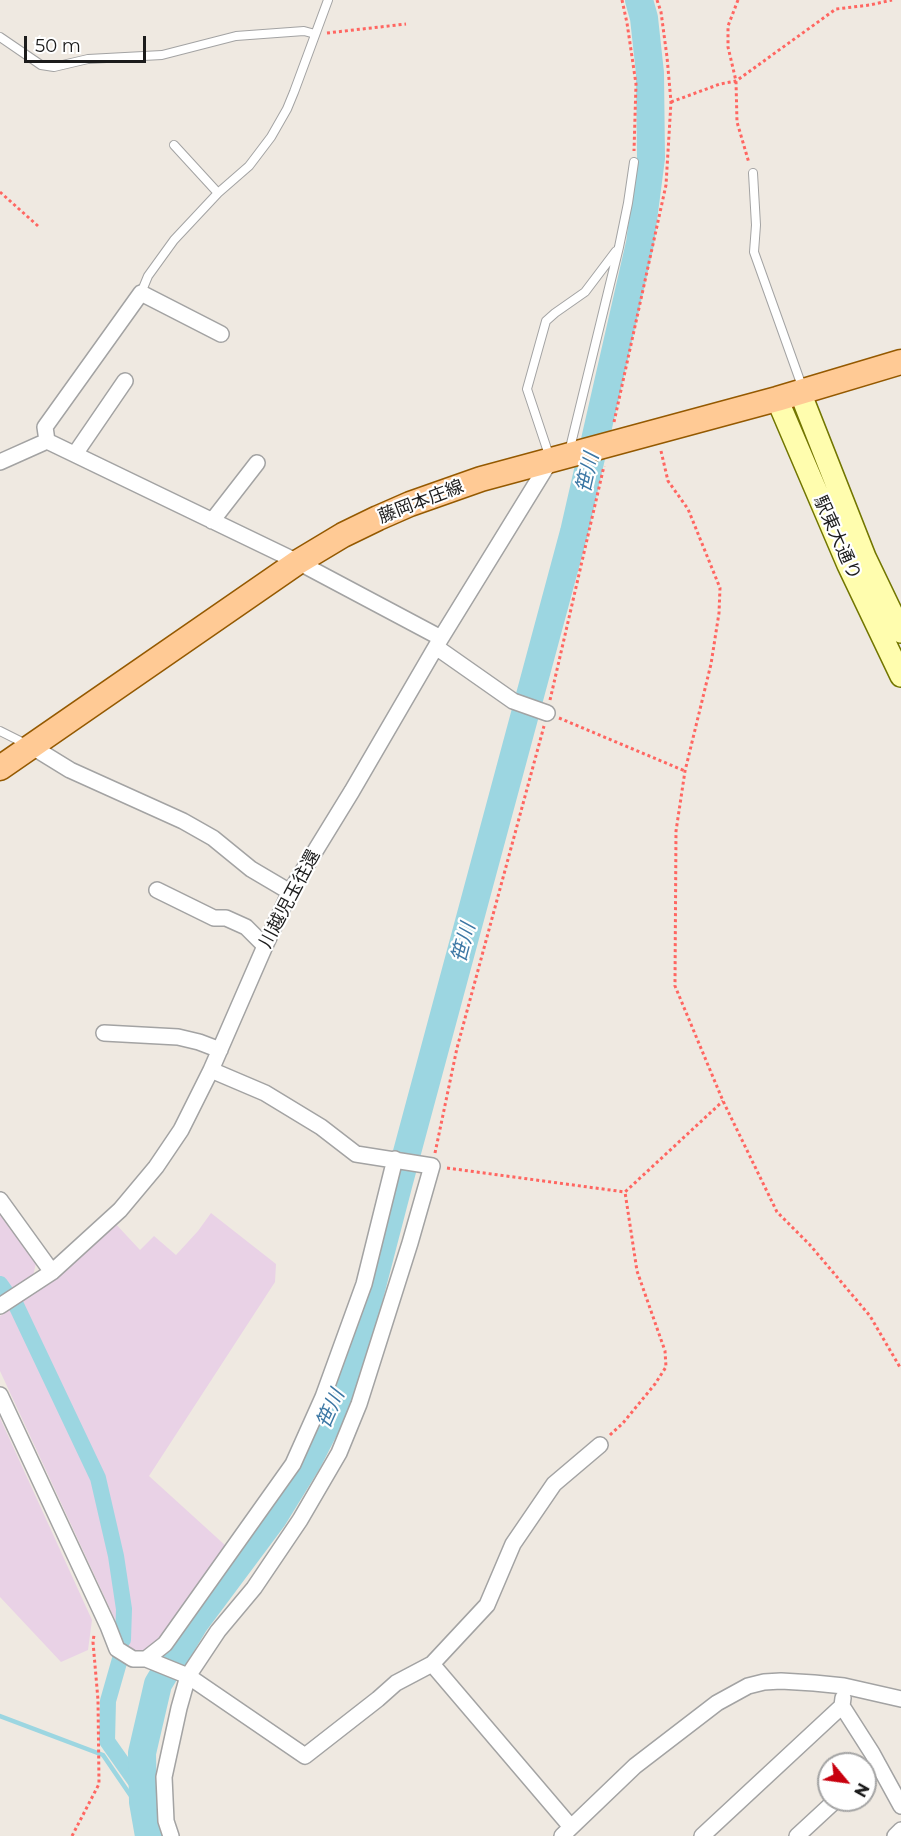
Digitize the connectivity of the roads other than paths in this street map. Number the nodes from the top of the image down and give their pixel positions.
1 (328, 0) edge
2 (315, 34) junction
3 (0, 37) edge
4 (174, 145) dead end
5 (634, 162) road end
6 (753, 173) road end
7 (218, 193) junction
8 (619, 247) junction
9 (141, 293) junction
10 (221, 334) dead end
11 (901, 362) edge
12 (125, 381) dead end
13 (794, 394) junction
14 (47, 441) junction
15 (75, 454) junction
16 (564, 457) junction
17 (0, 462) edge
18 (257, 463) dead end
19 (212, 520) junction
20 (298, 562) junction
21 (901, 632) edge
22 (438, 643) junction
23 (901, 676) edge
24 (547, 713) road end
25 (0, 731) edge
26 (31, 746) junction
27 (0, 768) edge
28 (157, 890) dead end
29 (290, 892) junction
30 (265, 946) junction
31 (104, 1033) dead end
32 (220, 1050) junction
33 (211, 1070) junction
34 (395, 1159) junction
35 (0, 1200) edge
36 (52, 1272) junction
37 (0, 1306) edge
38 (0, 1395) edge
39 (600, 1445) road end
40 (151, 1662) junction
41 (432, 1664) junction
42 (188, 1676) junction
43 (844, 1686) junction
44 (901, 1699) edge
45 (842, 1706) junction
46 (871, 1752) edge
47 (877, 1762) edge
48 (901, 1806) edge
49 (823, 1812) edge
50 (901, 1830) edge
51 (567, 1831) edge
52 (171, 1836) edge
53 (702, 1836) edge
54 (797, 1836) edge
55 (895, 1836) edge

1 - 2 lane
2 - 3 lane
2 - 7 lane
4 - 7 lane
5 - 8 lane
6 - 13 lane
7 - 9 lane
8 - 16 lane
8 - 16 lane
9 - 10 street
9 - 14 street
11 - 13 main road, 藤岡本庄線
12 - 15 street
13 - 16 main road, 藤岡本庄線
13 - 21 street, 駅東大通り
13 - 23 street, 駅東大通り
14 - 15 street
14 - 17 street
15 - 19 street
16 - 20 main road, 藤岡本庄線
16 - 22 street, 川越児玉往還
18 - 19 street
19 - 20 street
20 - 22 street
20 - 26 main road, 藤岡本庄線
22 - 24 street
22 - 29 street, 川越児玉往還
25 - 26 lane
26 - 27 main road, 藤岡本庄線
26 - 29 street
28 - 30 street
29 - 30 street, 川越児玉往還
30 - 32 street, 川越児玉往還
31 - 32 street
32 - 33 street, 川越児玉往還
33 - 34 street
33 - 36 street, 川越児玉往還
34 - 40 street
34 - 42 street
35 - 36 street
36 - 37 street, 川越児玉往還
38 - 40 street
39 - 41 street
40 - 42 street
41 - 42 street
41 - 51 street
42 - 52 street
43 - 44 street
43 - 45 street
43 - 51 street
45 - 46 street
45 - 53 street
47 - 48 street
49 - 54 street
50 - 55 street

